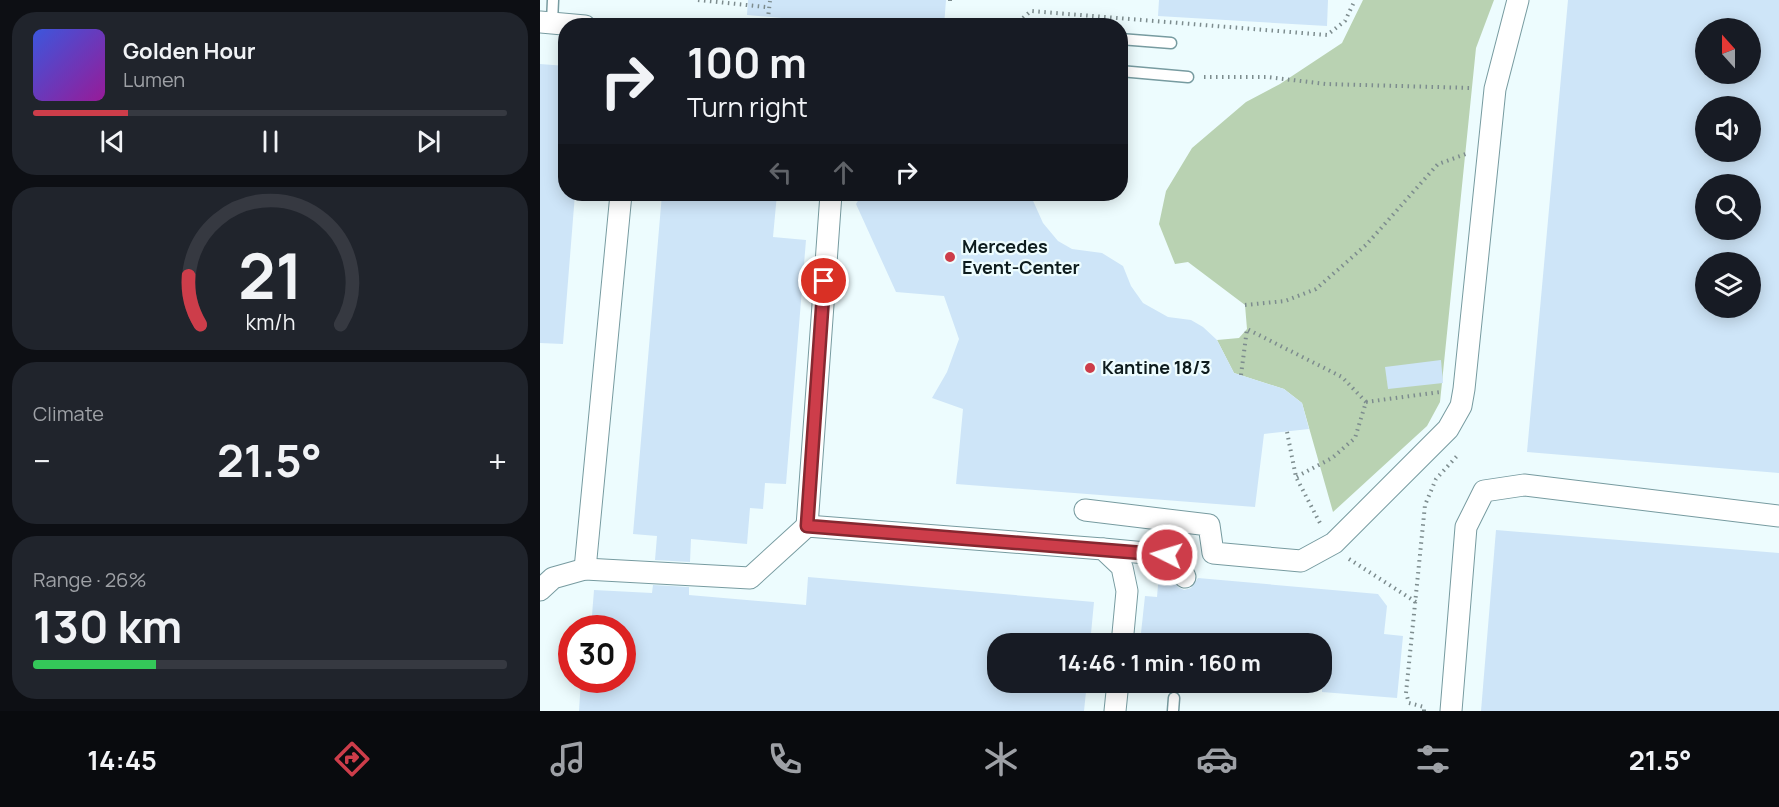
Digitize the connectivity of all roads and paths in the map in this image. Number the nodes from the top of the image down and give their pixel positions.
1 (553, 0) edge
2 (699, 0) edge
3 (1355, 0) edge
4 (1518, 0) edge
5 (770, 1) edge
6 (766, 7) dead end
7 (769, 18) edge
8 (1023, 18) edge
9 (1117, 18) edge
10 (1128, 19) edge
11 (546, 22) edge
12 (1128, 39) edge
13 (1171, 42) dead end
14 (1128, 72) edge
15 (1188, 77) joint
16 (1495, 89) junction
17 (1490, 154) junction
18 (620, 201) edge
19 (830, 201) edge
20 (1245, 305) dead end
21 (1241, 375) dead end
22 (1464, 389) junction
23 (1366, 402) junction
24 (1287, 432) dead end
25 (1452, 463) dead end
26 (1296, 477) junction
27 (1085, 510) dead end
28 (1779, 516) edge
29 (807, 526) junction
30 (1334, 543) junction
31 (1103, 549) junction
32 (585, 569) junction
33 (1185, 577) dead end
34 (540, 590) edge
35 (1416, 602) junction
36 (1123, 633) edge
37 (1117, 693) edge
38 (1174, 698) dead end
39 (1115, 711) edge
40 (1173, 711) edge
41 (1424, 711) edge
42 (1451, 711) edge

1 - 11 lane
2 - 6 path
3 - 10 path
4 - 16 street
5 - 7 path
8 - 9 path
12 - 13 lane
14 - 15 lane
15 - 16 path
16 - 17 street
17 - 20 path
17 - 22 street
18 - 32 street
19 - 29 street
21 - 23 path
22 - 23 path
22 - 30 street
23 - 26 path
24 - 26 path
25 - 35 path
26 - 30 path
27 - 30 street
28 - 42 street
29 - 31 street
29 - 32 street
30 - 35 path
31 - 33 street
31 - 36 street
32 - 34 street
35 - 41 path
37 - 39 street
38 - 40 lane

